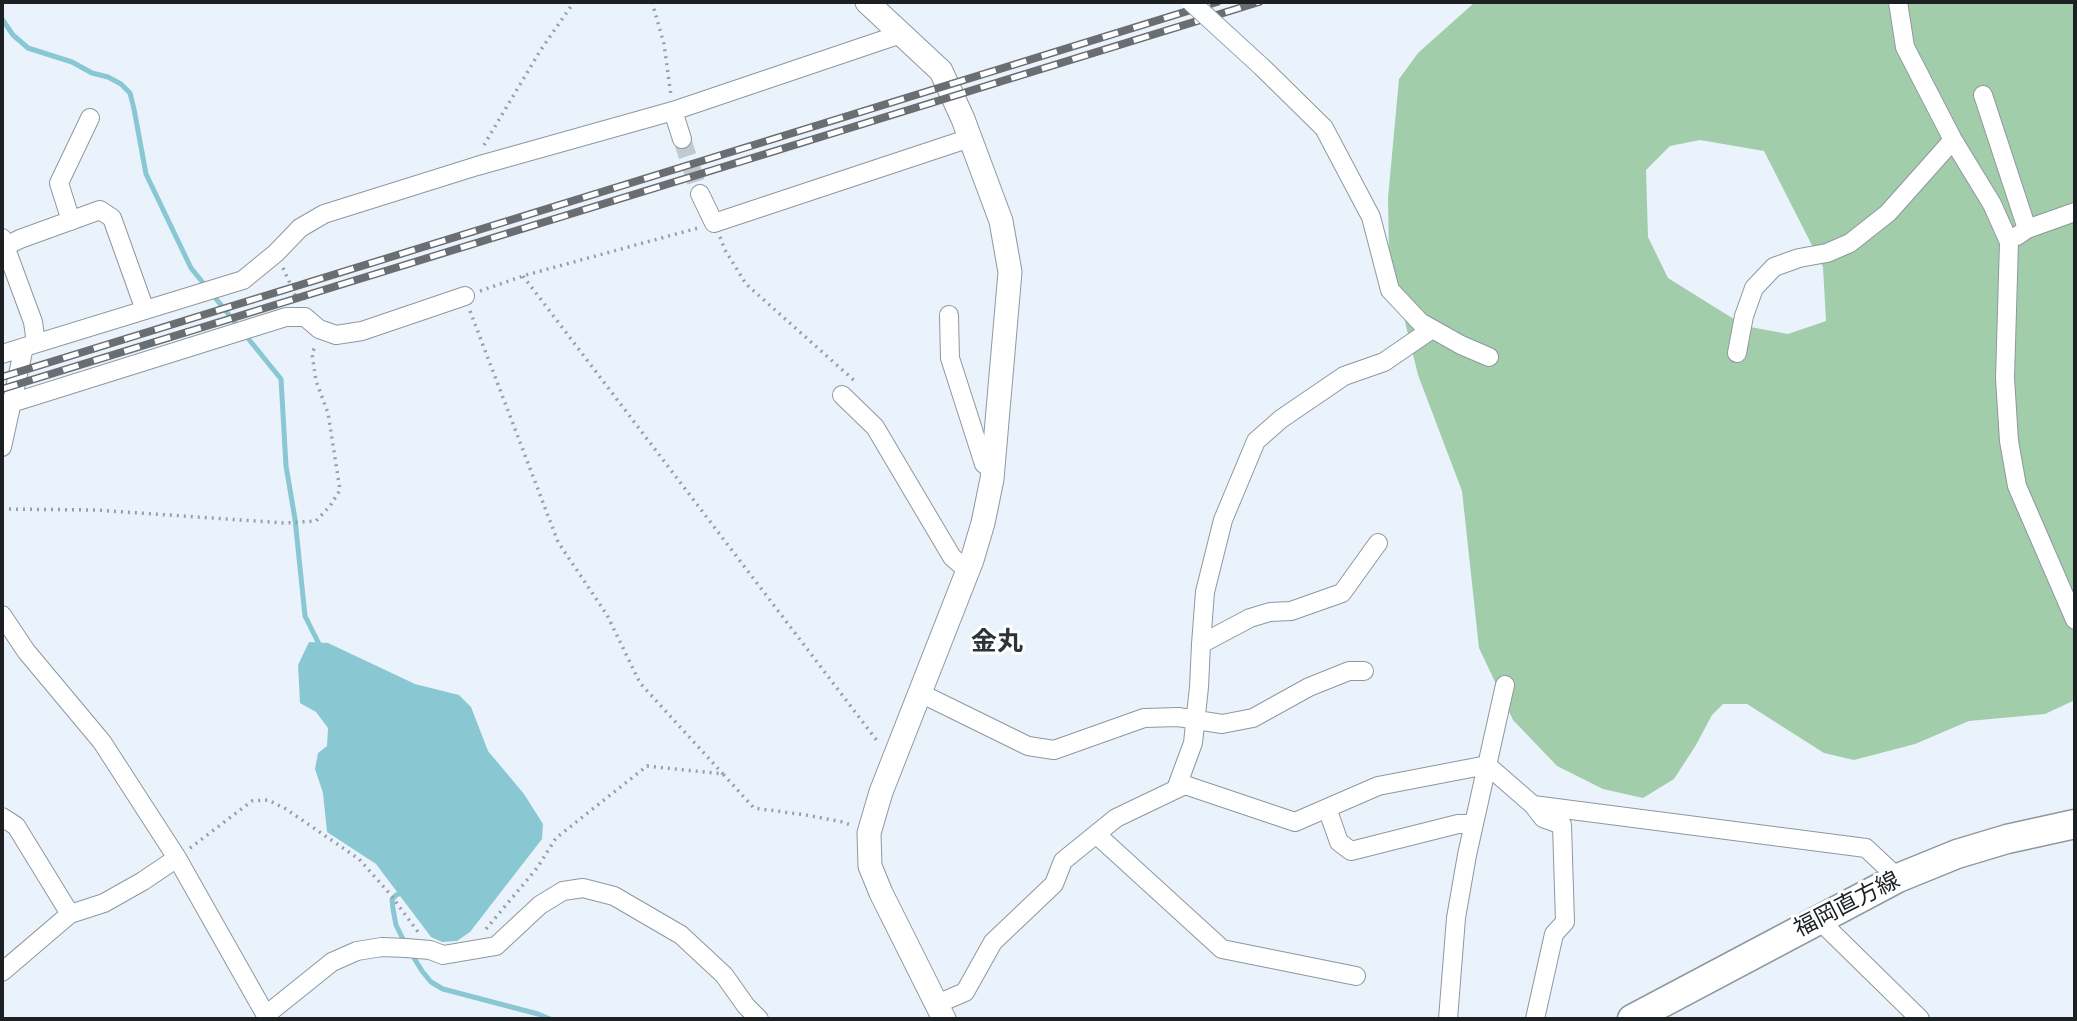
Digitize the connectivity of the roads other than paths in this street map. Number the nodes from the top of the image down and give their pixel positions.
1 (867, 2) edge
2 (1191, 2) edge
3 (1898, 2) edge
4 (901, 34) junction
5 (1983, 95) dead end
6 (673, 111) junction
7 (90, 118) dead end
8 (970, 138) junction
9 (682, 139) tunnel mouth
10 (1953, 140) junction
11 (700, 194) tunnel mouth
12 (2075, 212) edge
13 (71, 221) junction
14 (2027, 229) junction
15 (4, 242) edge
16 (2009, 242) junction
17 (10, 284) edge
18 (465, 296) road end
19 (145, 310) junction
20 (949, 315) dead end
21 (1432, 329) junction
22 (30, 345) junction
23 (1737, 353) dead end
24 (2, 354) edge
25 (1489, 357) dead end
26 (842, 395) dead end
27 (7, 404) edge
28 (2, 447) edge
29 (993, 468) junction
30 (1378, 543) dead end
31 (968, 571) junction
32 (2, 615) edge
33 (2075, 620) edge
34 (1201, 644) junction
35 (1364, 671) dead end
36 (1505, 685) dead end
37 (920, 693) junction
38 (1194, 720) junction
39 (1487, 765) junction
40 (1176, 789) junction
41 (1534, 805) junction
42 (1327, 808) junction
43 (2, 817) edge
44 (1474, 824) junction
45 (2075, 824) edge
46 (1096, 834) junction
47 (177, 858) junction
48 (1898, 878) junction
49 (70, 914) junction
50 (1818, 919) junction
51 (2, 972) edge
52 (1356, 976) dead end
53 (940, 1012) edge
54 (267, 1017) edge
55 (759, 1019) edge
56 (1448, 1019) edge
57 (1535, 1019) edge
58 (1632, 1019) edge
59 (1920, 1019) edge

1 - 4 street
2 - 21 street, bridge
3 - 10 street
4 - 6 street
4 - 8 street
5 - 14 street
6 - 9 street
6 - 19 street
7 - 13 street
8 - 11 street
8 - 29 street
10 - 16 street
10 - 23 street
12 - 14 street
13 - 15 street
13 - 19 street
14 - 16 street
15 - 17 street
16 - 33 street
17 - 22 street
18 - 27 street
19 - 22 street
20 - 29 street
21 - 25 street
21 - 34 street
22 - 24 street
22 - 27 street
26 - 31 street
27 - 28 street
29 - 31 street
30 - 34 street
31 - 37 street
32 - 47 street
34 - 38 street
35 - 38 street
36 - 39 street
37 - 38 street
37 - 53 street
38 - 40 street
39 - 41 street
39 - 42 street
39 - 44 street
40 - 42 street
40 - 46 street
41 - 48 street
41 - 57 street
42 - 44 street
43 - 49 street
44 - 56 street
45 - 48 main road, 福岡直方線
46 - 52 street
46 - 53 street
47 - 49 street
47 - 54 street
48 - 50 main road, 福岡直方線
49 - 51 street
50 - 58 main road, 福岡直方線
50 - 59 street
54 - 55 street

